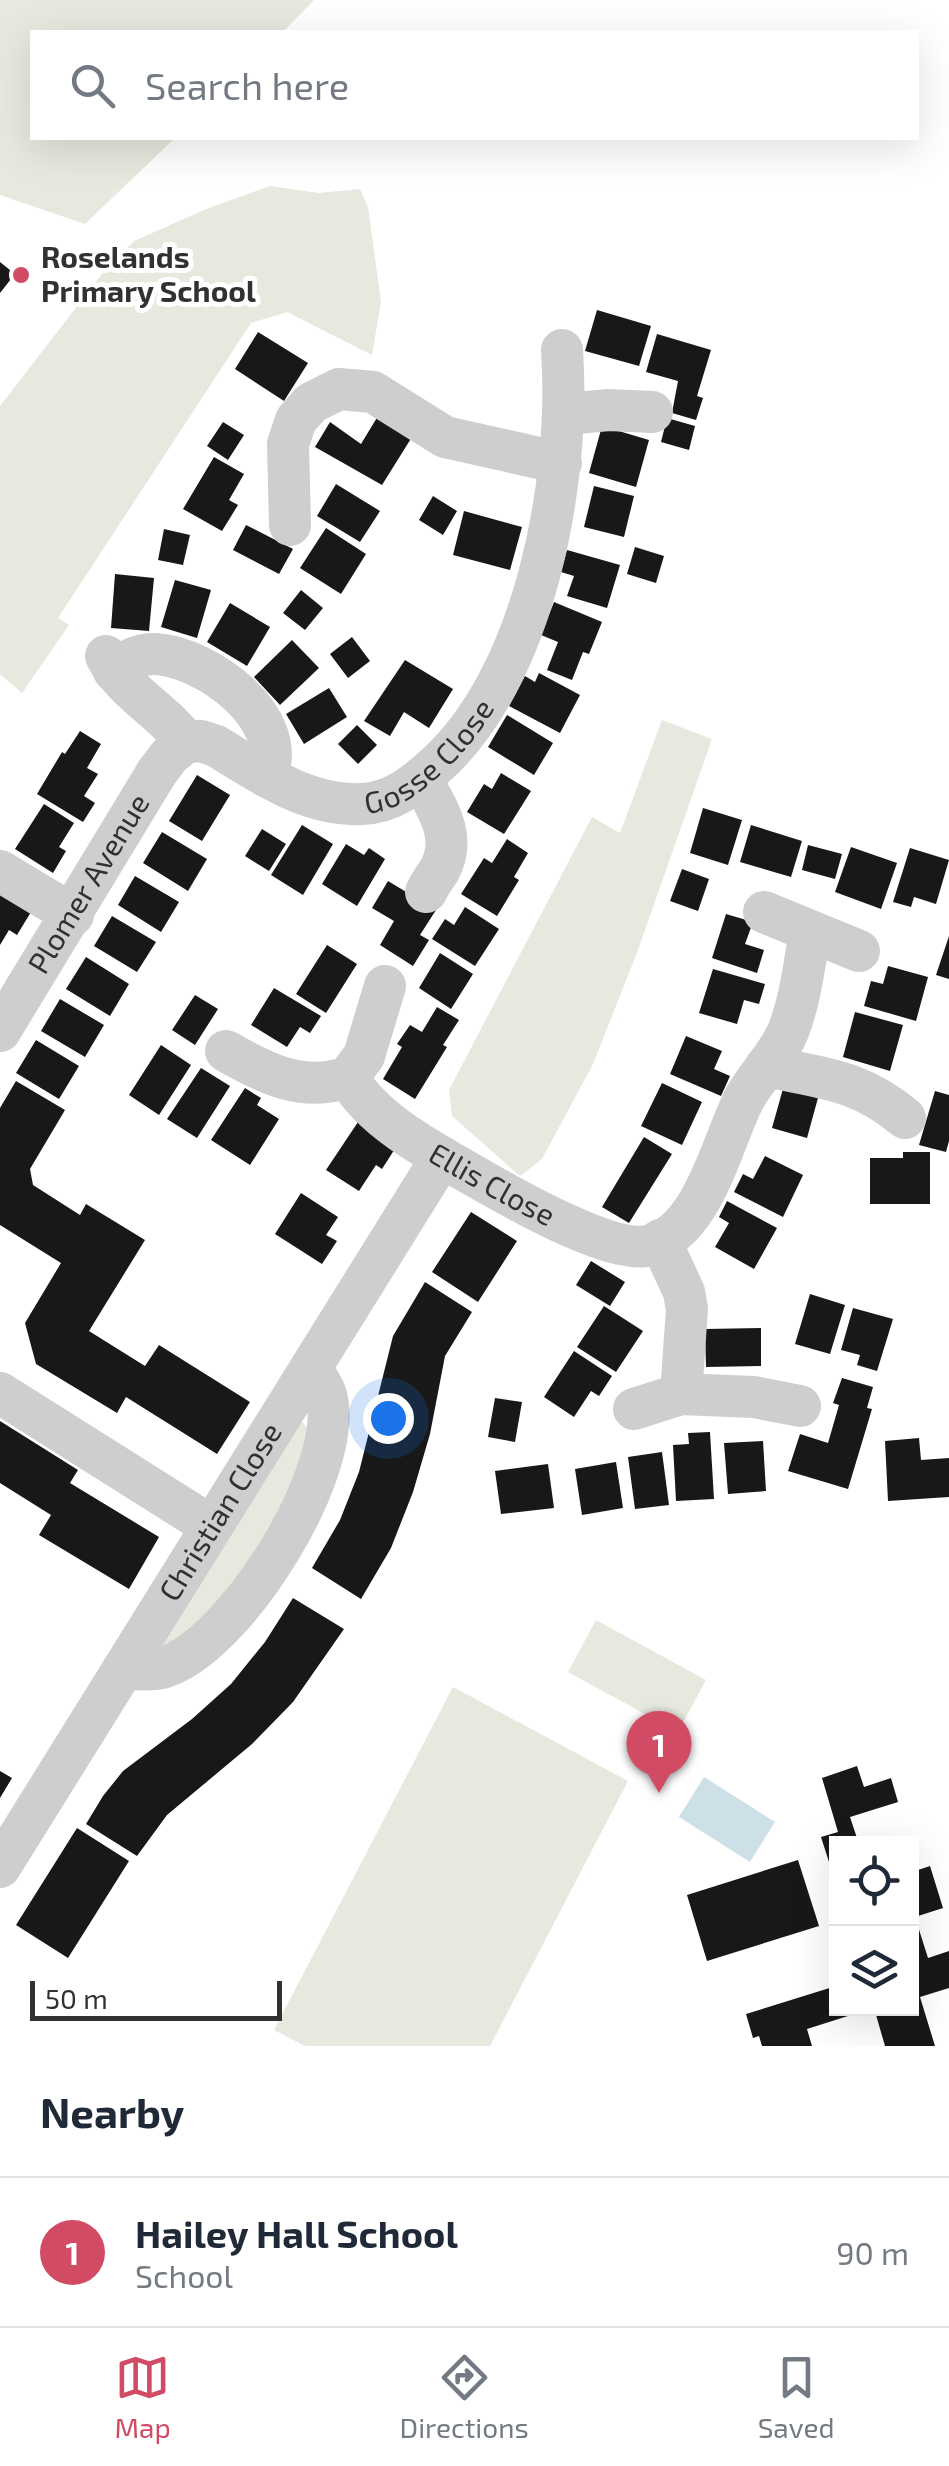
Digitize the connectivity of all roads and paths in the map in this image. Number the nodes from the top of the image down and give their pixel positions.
1 (562, 350) dead end
2 (652, 412) dead end
3 (564, 414) junction
4 (561, 463) junction
5 (290, 525) dead end
6 (186, 742) junction
7 (266, 776) junction
8 (421, 779) junction
9 (0, 870) edge
10 (426, 892) dead end
11 (764, 912) dead end
12 (73, 915) junction
13 (810, 932) junction
14 (859, 950) dead end
15 (385, 986) dead end
16 (0, 1031) edge
17 (226, 1051) dead end
18 (766, 1066) junction
19 (348, 1078) junction
20 (905, 1118) dead end
21 (442, 1158) junction
22 (660, 1240) junction
23 (311, 1368) junction
24 (0, 1393) edge
25 (680, 1394) junction
26 (800, 1406) dead end
27 (634, 1409) dead end
28 (211, 1526) junction
29 (123, 1668) junction
30 (0, 1867) edge

1 - 3 street, Gosse Close
2 - 3 street
3 - 4 street, Gosse Close
4 - 5 street
4 - 8 street, Gosse Close
6 - 7 street, Gosse Close
6 - 7 street, Gosse Close
6 - 12 street, Plomer Avenue
7 - 8 street, Gosse Close
8 - 10 street
9 - 12 street
11 - 13 street
12 - 16 street, Plomer Avenue
13 - 14 street
13 - 18 street
15 - 19 street
17 - 19 street
18 - 20 street
18 - 22 street
19 - 21 street, Ellis Close
21 - 22 street, Ellis Close
21 - 23 street, Christian Close
22 - 25 street
23 - 28 street, Christian Close
23 - 29 street
24 - 28 street
25 - 26 street
25 - 27 street
28 - 29 street, Christian Close
29 - 30 street, Christian Close

